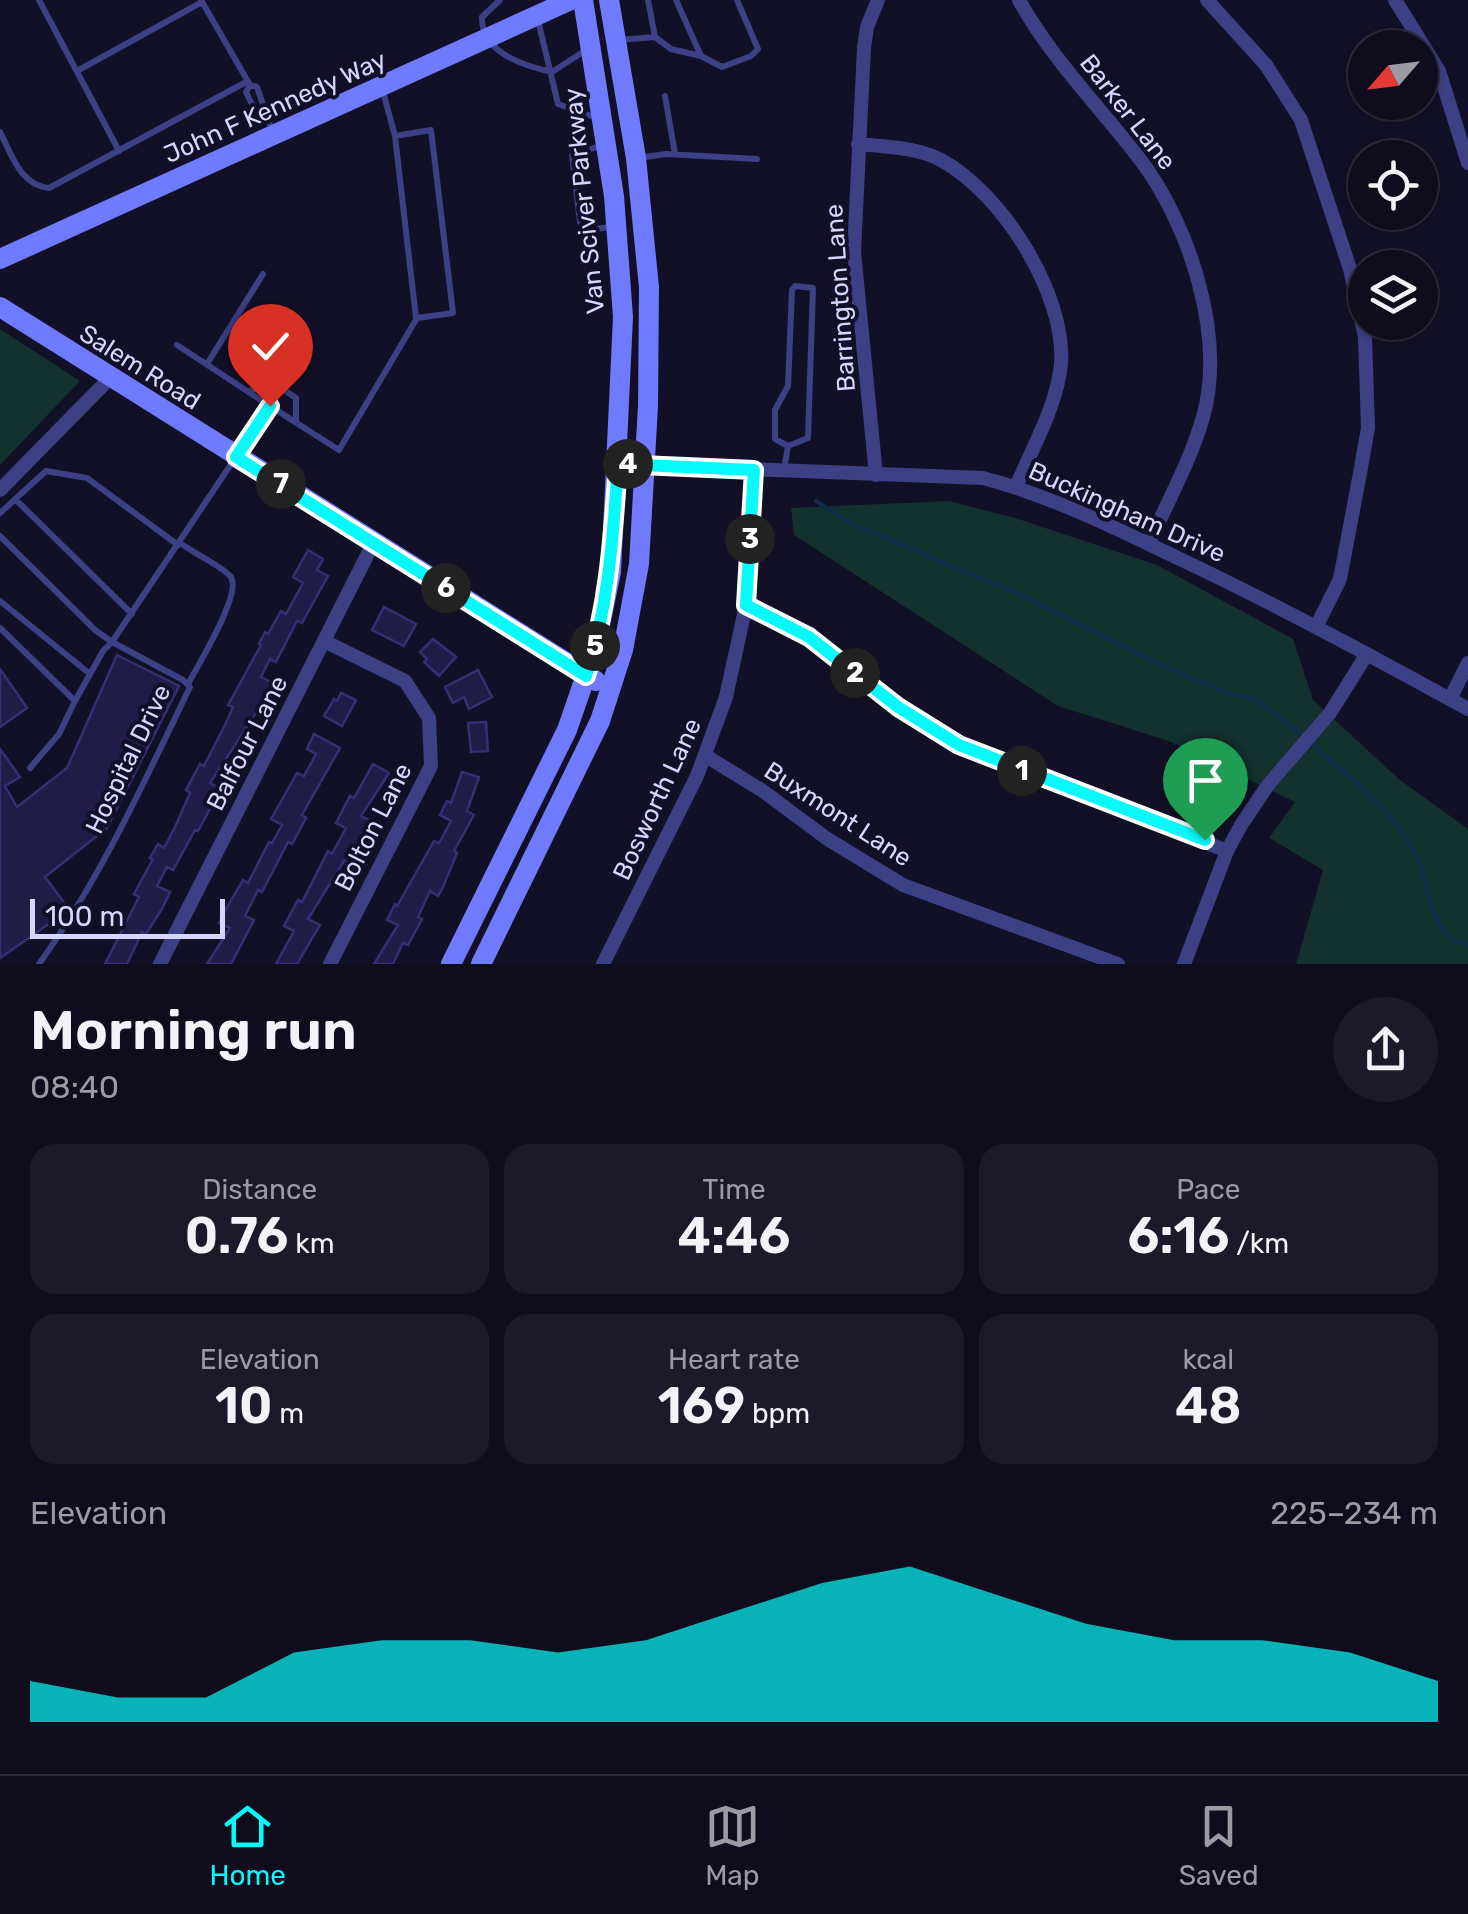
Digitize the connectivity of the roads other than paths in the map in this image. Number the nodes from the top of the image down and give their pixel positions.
1 (39, 0) edge
2 (500, 0) edge
3 (571, 0) edge
4 (583, 0) edge
5 (610, 0) edge
6 (648, 0) edge
7 (676, 0) edge
8 (736, 0) edge
9 (1019, 0) edge
10 (1207, 0) edge
11 (1395, 0) edge
12 (202, 1) edge
13 (876, 1) edge
14 (537, 16) junction
15 (655, 37) junction
16 (488, 38) junction
17 (616, 40) junction
18 (591, 47) junction
19 (701, 56) junction
20 (77, 71) junction
21 (552, 72) junction
22 (249, 83) junction
23 (382, 86) junction
24 (664, 96) dead end
25 (603, 120) junction
26 (270, 126) junction
27 (0, 132) edge
28 (395, 136) junction
29 (607, 144) junction
30 (858, 144) junction
31 (119, 152) junction
32 (675, 154) junction
33 (636, 158) junction
34 (757, 160) dead end
35 (1468, 162) edge
36 (617, 226) junction
37 (0, 259) edge
38 (264, 274) dead end
39 (0, 292) edge
40 (0, 307) edge
41 (416, 318) junction
42 (44, 335) junction
43 (178, 345) dead end
44 (207, 364) junction
45 (110, 378) junction
46 (250, 392) junction
47 (270, 406) junction
48 (296, 423) junction
49 (788, 446) junction
50 (236, 457) junction
51 (618, 464) junction
52 (646, 466) junction
53 (754, 470) junction
54 (784, 471) junction
55 (876, 475) junction
56 (1016, 487) junction
57 (0, 490) edge
58 (15, 499) junction
59 (0, 514) edge
60 (0, 536) edge
61 (374, 542) junction
62 (178, 543) junction
63 (1149, 544) junction
64 (0, 601) edge
65 (746, 605) junction
66 (132, 614) junction
67 (1316, 627) junction
68 (0, 628) edge
69 (324, 641) junction
70 (112, 642) junction
71 (1367, 654) junction
72 (1468, 663) edge
73 (90, 674) junction
74 (586, 676) junction
75 (188, 684) junction
76 (612, 688) junction
77 (1450, 699) junction
78 (75, 701) junction
79 (1468, 708) edge
80 (706, 756) junction
81 (30, 768) dead end
82 (1227, 852) junction
83 (607, 963) edge
84 (39, 964) edge
85 (160, 964) edge
86 (330, 964) edge
87 (452, 964) edge
88 (481, 964) edge
89 (1118, 964) edge
90 (1184, 964) edge

1 - 20 lane
2 - 16 lane
3 - 14 street, John F Kennedy Way
4 - 18 street, Van Sciver Parkway
5 - 17 street, Van Sciver Parkway
6 - 15 lane
7 - 19 lane
8 - 19 lane
9 - 63 street, Barker Lane
10 - 67 street
11 - 35 street
12 - 20 lane
12 - 22 lane
13 - 30 street, Barrington Lane
14 - 16 street, John F Kennedy Way
14 - 21 lane
15 - 17 lane
15 - 19 lane
16 - 21 lane
16 - 23 street, John F Kennedy Way
17 - 33 street, Van Sciver Parkway
18 - 21 lane
18 - 25 street, Van Sciver Parkway
20 - 31 lane
21 - 25 lane
22 - 26 lane
22 - 31 lane
23 - 26 street, John F Kennedy Way
23 - 28 lane
24 - 32 lane
25 - 29 street, Van Sciver Parkway
26 - 37 street, John F Kennedy Way
27 - 31 lane
28 - 41 lane
28 - 41 lane
29 - 36 street, Van Sciver Parkway
29 - 36 lane
30 - 55 street, Barrington Lane
30 - 56 street
32 - 33 lane
32 - 34 lane
33 - 52 street, Van Sciver Parkway
36 - 51 street, Van Sciver Parkway
38 - 44 lane
39 - 42 street
40 - 42 street, Salem Road
41 - 48 lane
42 - 45 street, Salem Road
43 - 44 lane
44 - 46 lane
45 - 50 street, Salem Road
45 - 57 street
46 - 47 lane
46 - 48 lane
47 - 48 lane
47 - 50 lane
49 - 49 lane
49 - 54 lane
50 - 61 street, Salem Road
50 - 62 lane
51 - 52 street, Buckingham Drive
51 - 74 street, Van Sciver Parkway
52 - 53 street, Buckingham Drive
52 - 76 street, Van Sciver Parkway
53 - 54 street, Buckingham Drive
53 - 65 street, Bosworth Lane
54 - 55 street, Buckingham Drive
55 - 56 street, Buckingham Drive
56 - 63 street, Buckingham Drive
58 - 59 lane
58 - 62 lane
58 - 66 lane
60 - 70 lane, Hospital Drive
61 - 69 street, Balfour Lane
61 - 74 street, Salem Road
62 - 66 lane
62 - 75 lane
63 - 67 street, Buckingham Drive
64 - 73 lane
65 - 80 street, Bosworth Lane
65 - 82 street
66 - 70 lane
67 - 71 street, Buckingham Drive
68 - 78 lane
69 - 85 street, Balfour Lane
69 - 86 street, Bolton Lane
70 - 73 lane
70 - 75 lane, Hospital Drive
71 - 77 street, Buckingham Drive
71 - 82 street
72 - 77 street
73 - 78 lane
74 - 76 street, Salem Road
74 - 87 street, Van Sciver Parkway
75 - 84 lane, Hospital Drive
76 - 88 street, Van Sciver Parkway
77 - 79 street, Buckingham Drive
78 - 81 lane
80 - 83 street, Bosworth Lane
80 - 89 street, Buxmont Lane
82 - 90 street

